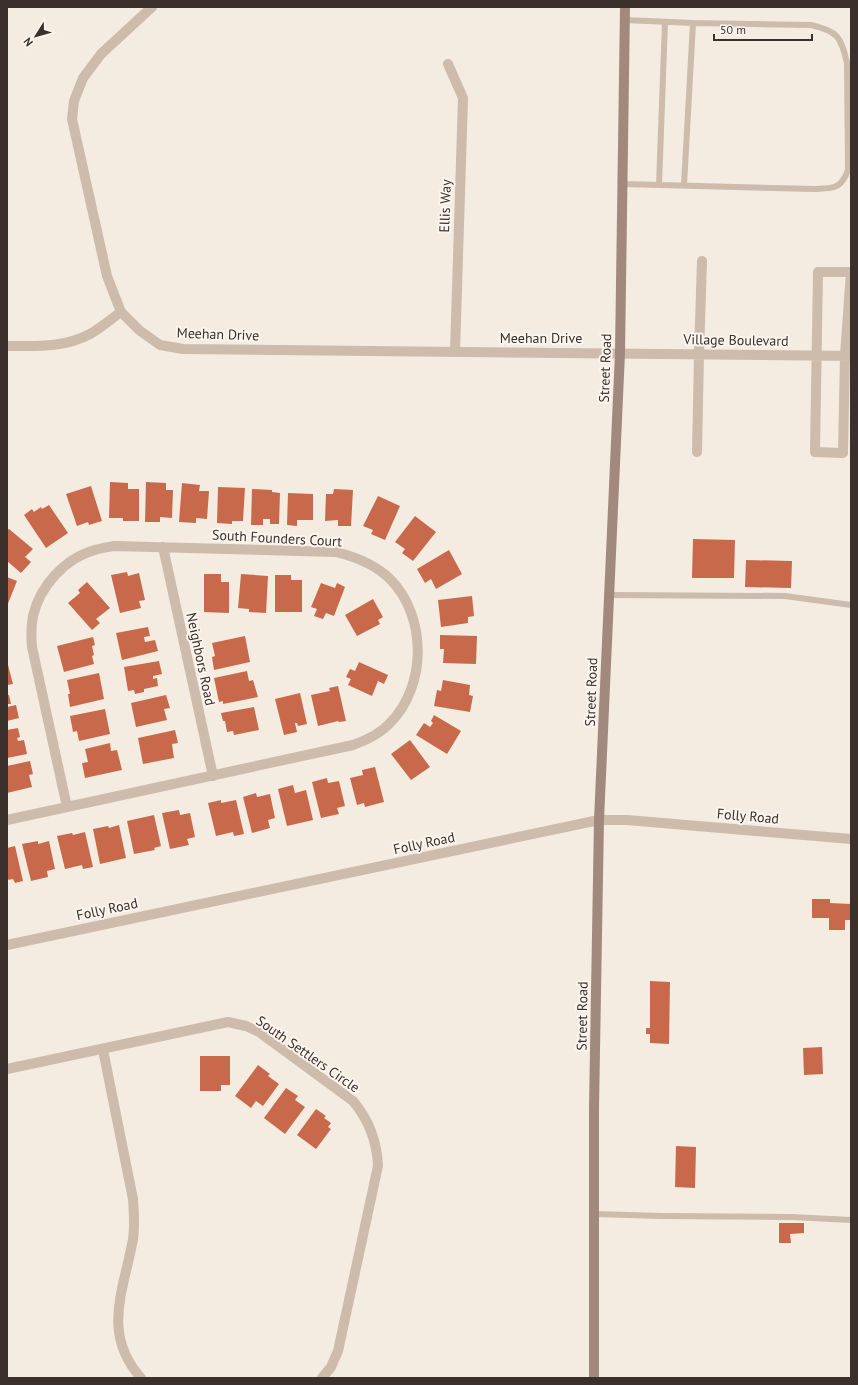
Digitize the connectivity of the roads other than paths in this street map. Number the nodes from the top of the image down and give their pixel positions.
1 (152, 7) edge
2 (625, 7) edge
3 (625, 20) junction
4 (665, 22) junction
5 (692, 23) junction
6 (448, 64) dead end
7 (622, 184) junction
8 (659, 185) junction
9 (684, 185) junction
10 (702, 261) dead end
11 (121, 312) junction
12 (7, 346) edge
13 (455, 352) junction
14 (620, 353) junction
15 (699, 354) junction
16 (817, 355) junction
17 (848, 356) edge
18 (698, 452) dead end
19 (163, 547) junction
20 (609, 595) junction
21 (851, 604) edge
22 (212, 776) junction
23 (67, 806) junction
24 (7, 820) edge
25 (600, 820) junction
26 (851, 839) edge
27 (7, 945) edge
28 (103, 1050) junction
29 (7, 1069) edge
30 (594, 1214) junction
31 (851, 1220) edge
32 (141, 1378) edge
33 (322, 1378) edge
34 (594, 1378) edge

1 - 11 street, Meehan Drive
2 - 3 main road, Street Road
3 - 4 lane
3 - 7 main road, Street Road
4 - 5 lane
4 - 8 lane
5 - 9 lane
5 - 9 lane
6 - 13 street, Ellis Way
7 - 8 lane
7 - 14 main road, Street Road
8 - 9 lane
10 - 15 street
11 - 12 street
11 - 13 street, Meehan Drive
13 - 14 street, Meehan Drive
14 - 15 street, Village Boulevard
14 - 20 main road, Street Road
15 - 16 street, Village Boulevard
15 - 18 street
16 - 17 street, Village Boulevard
16 - 17 street
16 - 17 street
19 - 22 street, Neighbors Road
19 - 22 street, South Founders Court
19 - 23 street, South Founders Court
20 - 21 lane
20 - 25 main road, Street Road
22 - 23 street, South Founders Court
23 - 24 street, South Founders Court
25 - 26 street, Folly Road
25 - 27 street, Folly Road
25 - 30 main road, Street Road
28 - 29 street, South Settlers Circle
28 - 32 street
28 - 33 street, South Settlers Circle
30 - 31 lane
30 - 34 main road, Street Road

